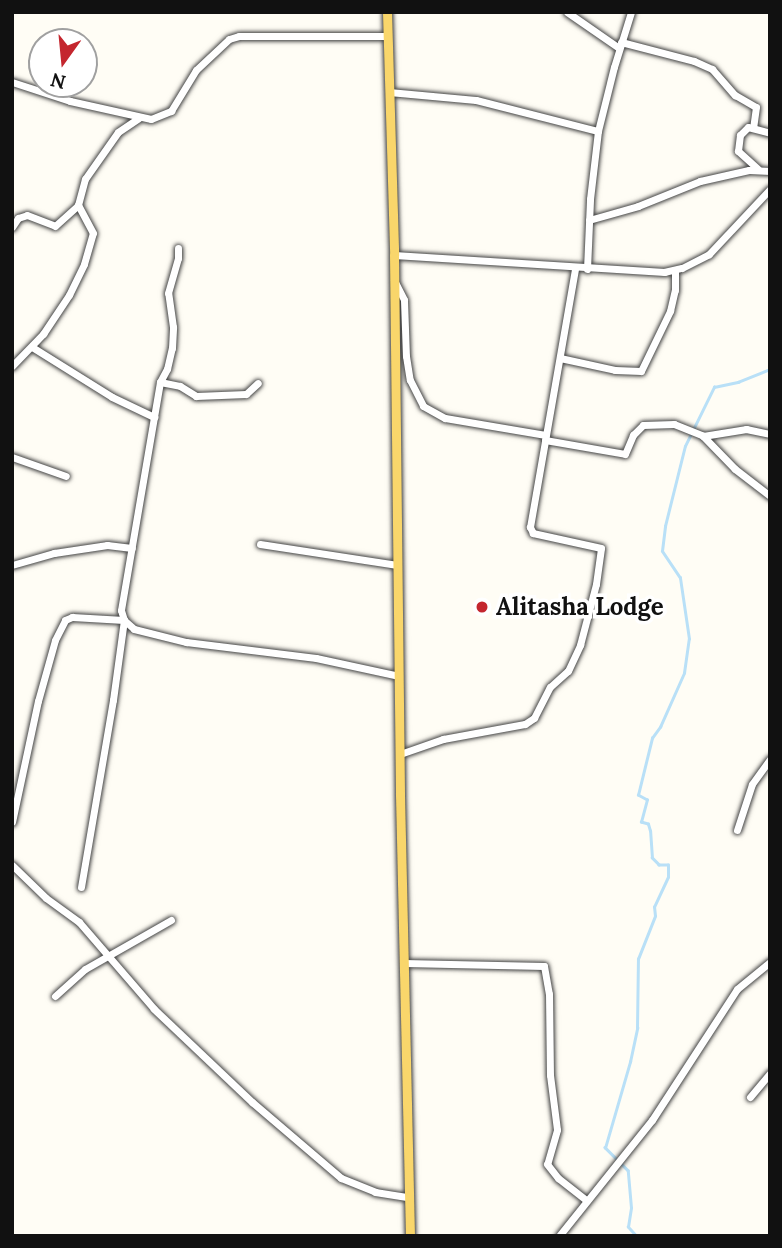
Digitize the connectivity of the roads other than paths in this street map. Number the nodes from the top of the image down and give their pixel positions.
1 (387, 12) edge
2 (566, 12) edge
3 (631, 12) edge
4 (387, 36) junction
5 (620, 45) junction
6 (12, 82) edge
7 (389, 92) junction
8 (139, 118) junction
9 (753, 128) junction
10 (598, 131) junction
11 (770, 133) edge
12 (759, 169) junction
13 (770, 171) edge
14 (770, 189) edge
15 (78, 205) junction
16 (589, 220) junction
17 (12, 226) edge
18 (178, 248) dead end
19 (394, 255) junction
20 (575, 268) junction
21 (587, 269) junction
22 (675, 270) junction
23 (394, 279) junction
24 (32, 346) junction
25 (560, 358) junction
26 (14, 360) edge
27 (160, 382) junction
28 (258, 383) dead end
29 (155, 417) junction
30 (697, 433) junction
31 (770, 434) edge
32 (545, 438) junction
33 (12, 457) edge
34 (66, 476) dead end
35 (770, 496) edge
36 (260, 544) dead end
37 (132, 548) junction
38 (12, 565) edge
39 (397, 565) junction
40 (124, 620) junction
41 (399, 676) junction
42 (400, 754) junction
43 (770, 759) edge
44 (12, 822) edge
45 (737, 830) dead end
46 (12, 865) edge
47 (81, 887) dead end
48 (171, 920) dead end
49 (108, 957) junction
50 (770, 962) edge
51 (404, 963) junction
52 (55, 996) dead end
53 (770, 1073) edge
54 (750, 1097) dead end
55 (407, 1197) junction
56 (586, 1200) junction
57 (410, 1236) edge
58 (559, 1236) edge

1 - 4 main road
2 - 5 street
3 - 5 street
4 - 7 main road
4 - 8 street
5 - 9 street
5 - 10 street
6 - 8 street
7 - 10 street
7 - 19 main road
8 - 15 street
9 - 11 street
9 - 12 street
10 - 16 street
12 - 13 street
12 - 16 street
14 - 22 street
15 - 17 street
15 - 24 street
16 - 21 street
18 - 27 street
19 - 20 street
19 - 23 main road
20 - 21 street
20 - 25 street
21 - 22 street
22 - 25 street
23 - 32 street
23 - 39 main road
24 - 26 street
24 - 29 street
25 - 32 street
27 - 28 street
27 - 29 street
29 - 37 street
30 - 31 street
30 - 32 street
30 - 35 street
32 - 42 street
33 - 34 street
36 - 39 street
37 - 38 street
37 - 40 street
39 - 41 main road
40 - 41 street
40 - 44 street
40 - 47 street
41 - 42 main road
42 - 51 main road
43 - 45 street
46 - 49 street
48 - 49 street
49 - 52 street
49 - 55 street
50 - 56 street
51 - 55 main road
51 - 56 street
53 - 54 street
55 - 57 main road
56 - 58 street

